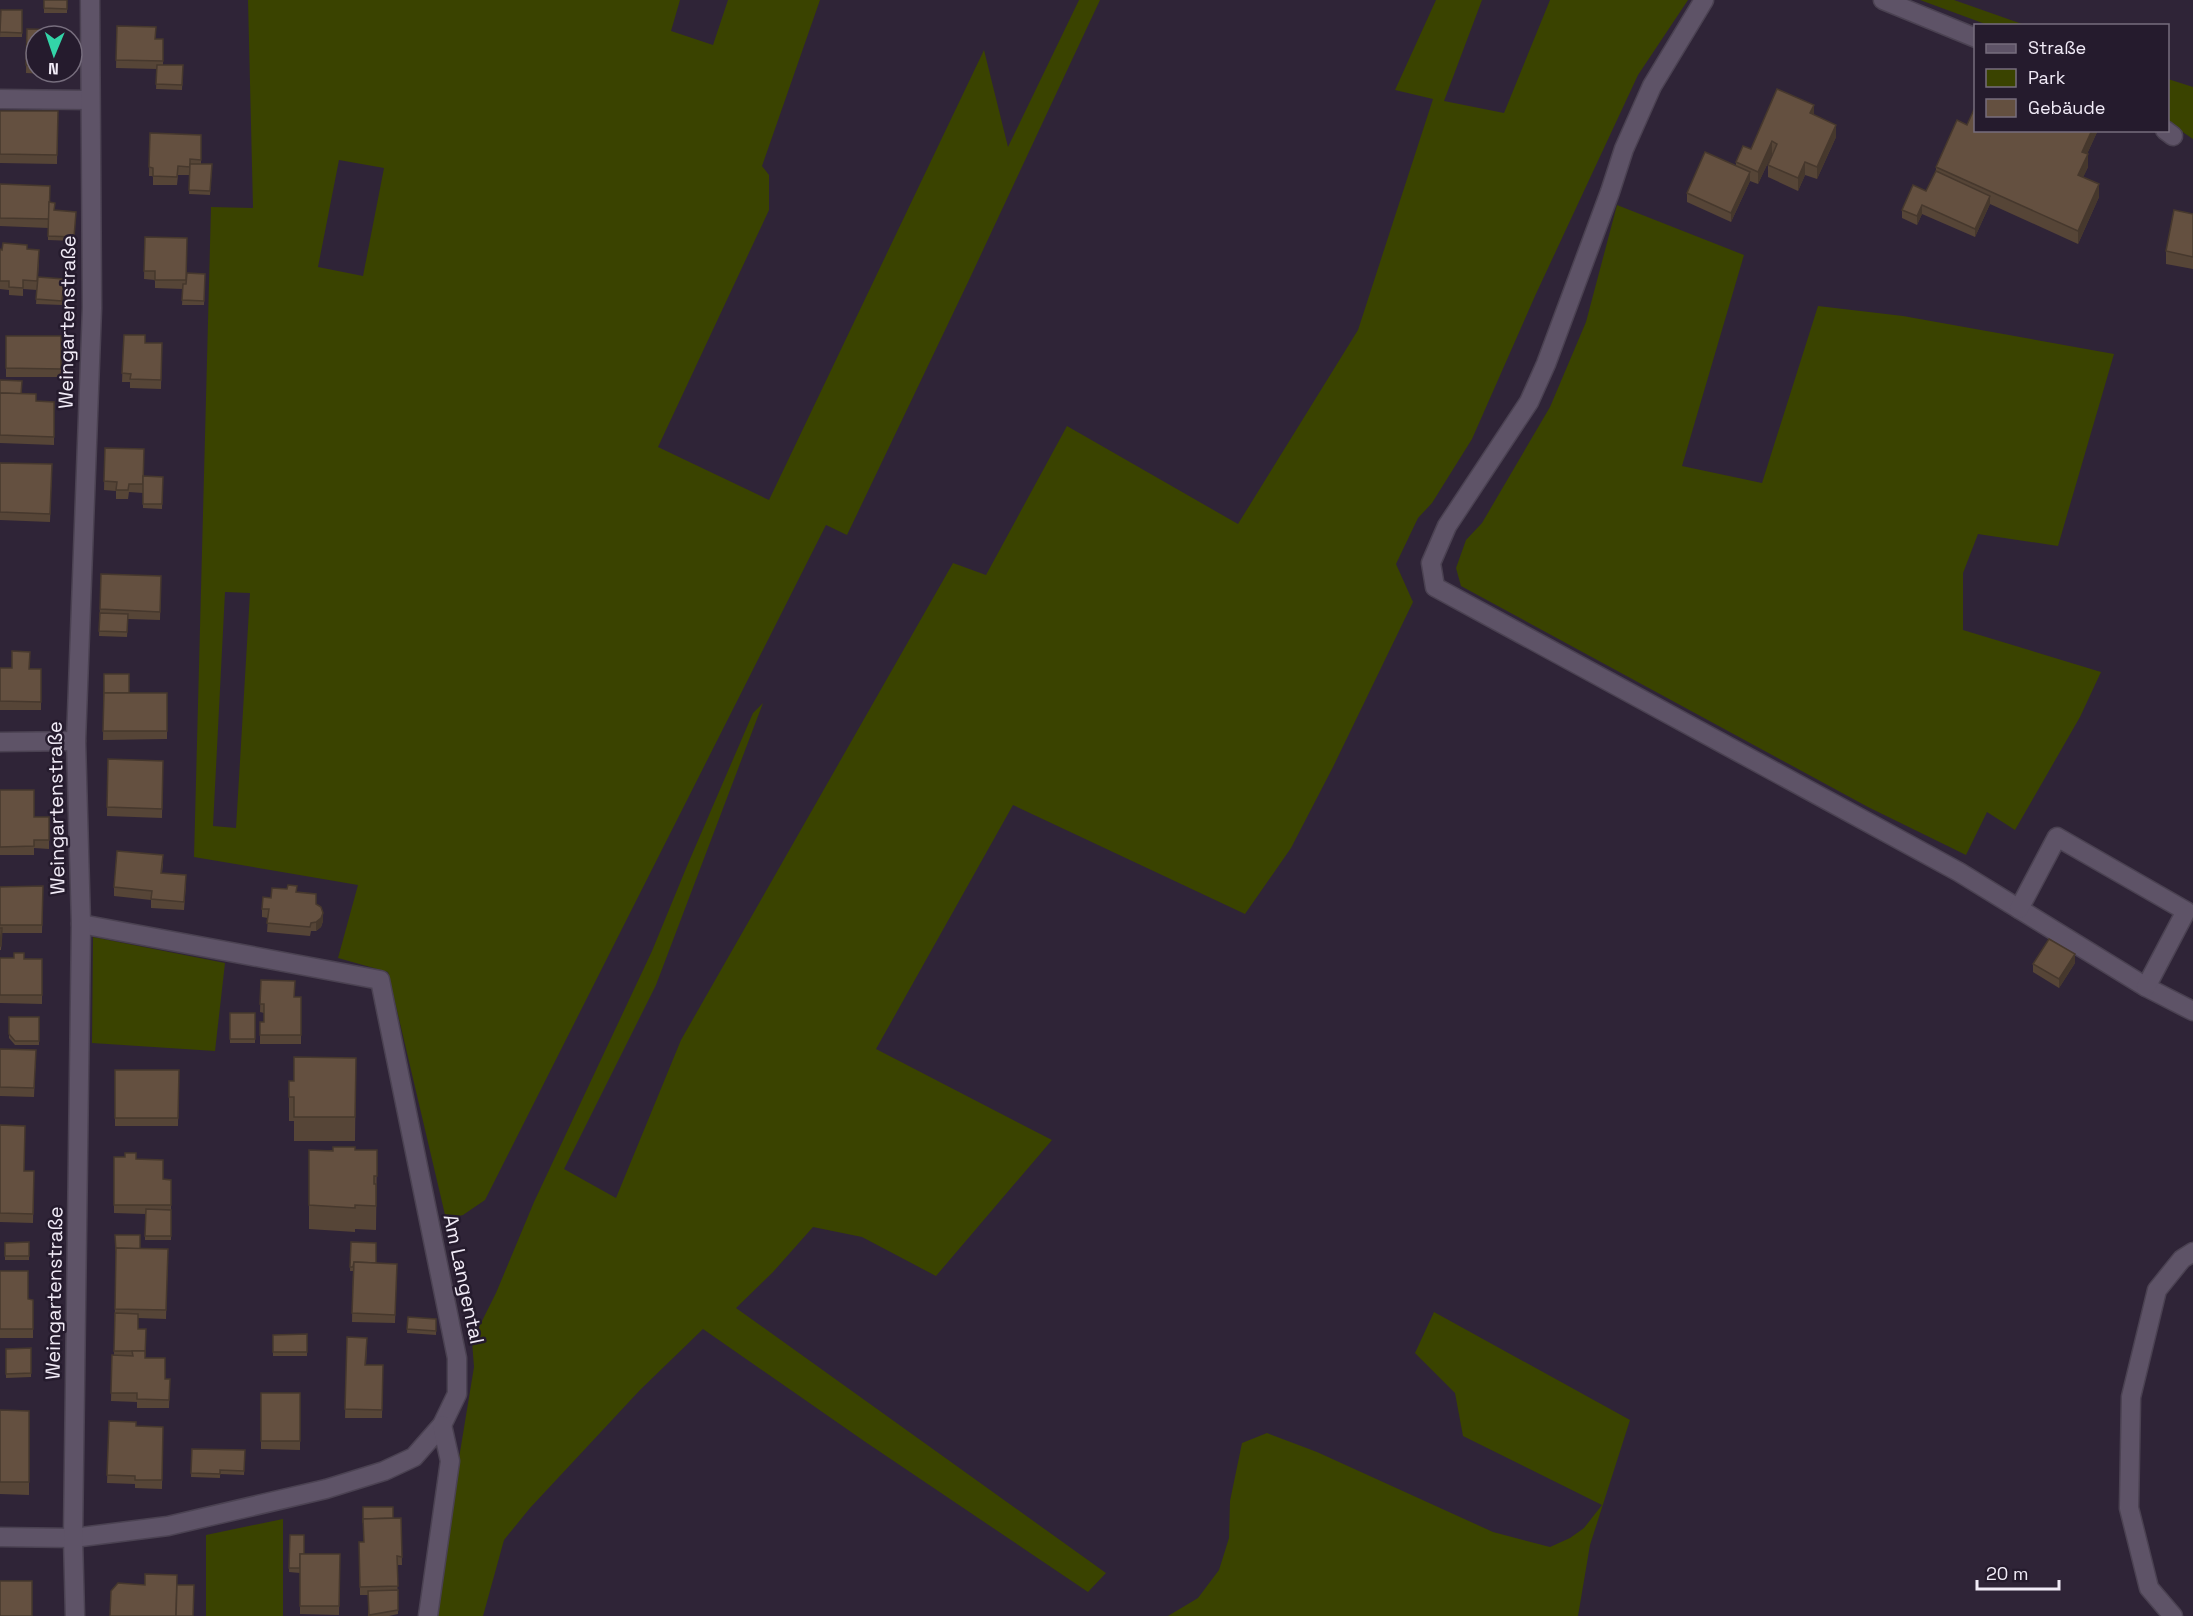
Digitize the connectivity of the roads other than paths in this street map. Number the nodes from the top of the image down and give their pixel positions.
1 (90, 0) edge
2 (1704, 0) edge
3 (1883, 0) edge
4 (1974, 37) edge
5 (0, 99) edge
6 (90, 100) junction
7 (76, 741) junction
8 (0, 742) edge
9 (2019, 909) junction
10 (81, 924) junction
11 (2146, 987) junction
12 (2193, 1011) edge
13 (2193, 1252) edge
14 (442, 1425) junction
15 (0, 1537) edge
16 (73, 1538) junction
17 (75, 1616) edge
18 (428, 1616) edge
19 (2173, 1616) edge

1 - 6 street, Weingartenstraße
2 - 9 street
3 - 4 street
5 - 6 street
6 - 7 street, Weingartenstraße
7 - 8 street
7 - 10 street, Weingartenstraße
9 - 11 street
9 - 11 street
10 - 14 street, Am Langental
10 - 16 street, Weingartenstraße
11 - 12 street
13 - 19 street
14 - 16 street, Am Langental
14 - 18 street
15 - 16 street, Am Langental
16 - 17 street, Weingartenstraße

